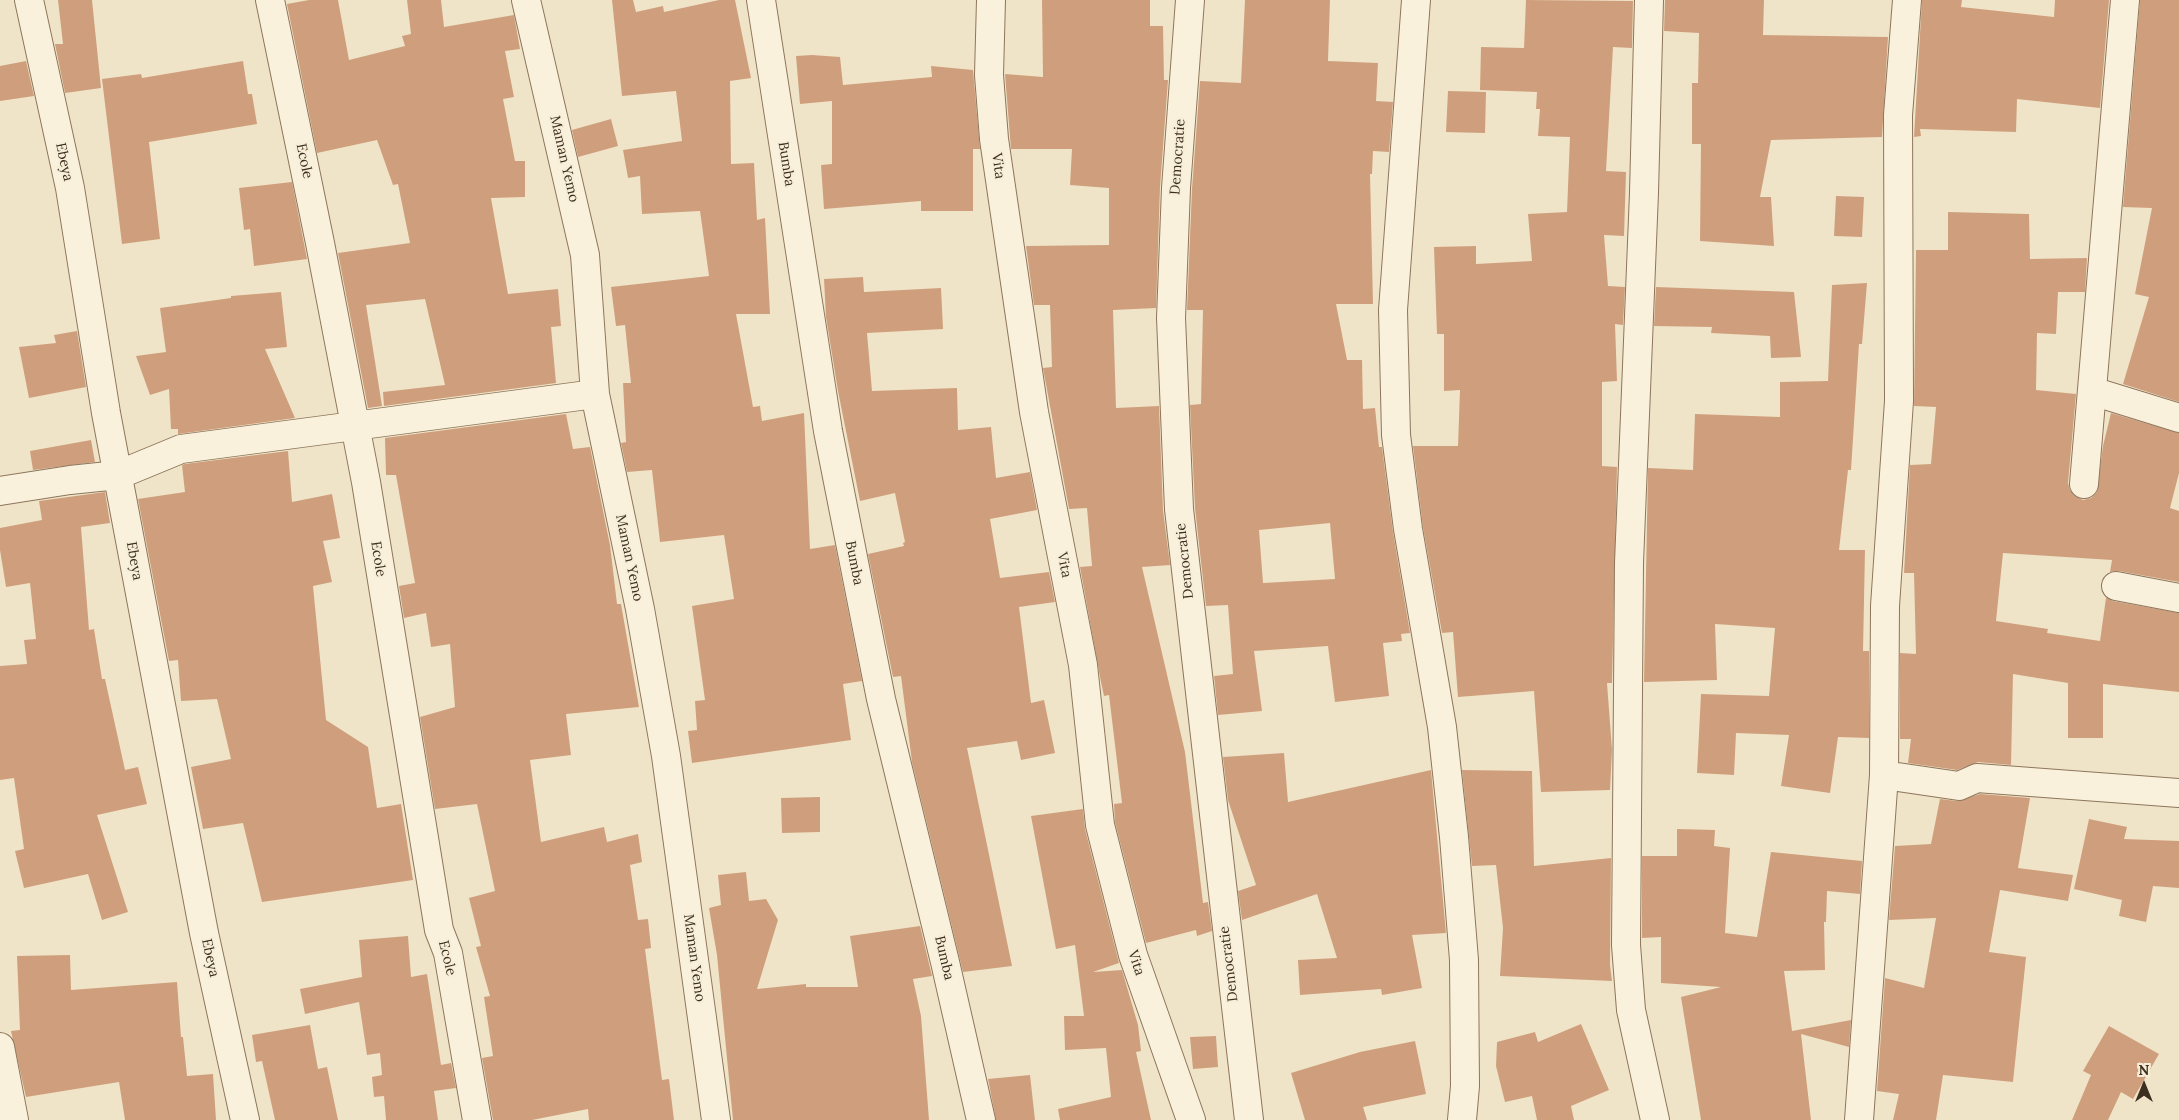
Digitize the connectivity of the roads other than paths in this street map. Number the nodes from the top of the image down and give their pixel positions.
1 (29, 0) edge
2 (270, 0) edge
3 (526, 0) edge
4 (761, 0) edge
5 (991, 0) edge
6 (1190, 0) edge
7 (1416, 0) edge
8 (1649, 0) edge
9 (1907, 0) edge
10 (2125, 0) edge
11 (2092, 391) junction
12 (595, 394) junction
13 (2179, 418) edge
14 (355, 426) junction
15 (118, 475) junction
16 (2084, 484) dead end
17 (0, 491) edge
18 (2116, 586) dead end
19 (2179, 598) edge
20 (1884, 775) junction
21 (2179, 793) edge
22 (0, 1047) edge
23 (14, 1120) edge
24 (245, 1120) edge
25 (478, 1120) edge
26 (716, 1120) edge
27 (981, 1120) edge
28 (1191, 1120) edge
29 (1248, 1120) edge
30 (1462, 1120) edge
31 (1655, 1120) edge
32 (1859, 1120) edge

1 - 15 street, Ebeya
2 - 14 street, Ecole
3 - 12 street, Maman Yemo
4 - 27 street, Bumba
5 - 28 street, Vita
6 - 29 street, Democratie
7 - 30 street
8 - 31 street
9 - 20 street
10 - 11 street
11 - 13 street
11 - 16 street
12 - 14 street
12 - 26 street, Maman Yemo
14 - 15 street
14 - 25 street, Ecole
15 - 17 street
15 - 24 street, Ebeya
18 - 19 street
20 - 21 street
20 - 32 street
22 - 23 street

